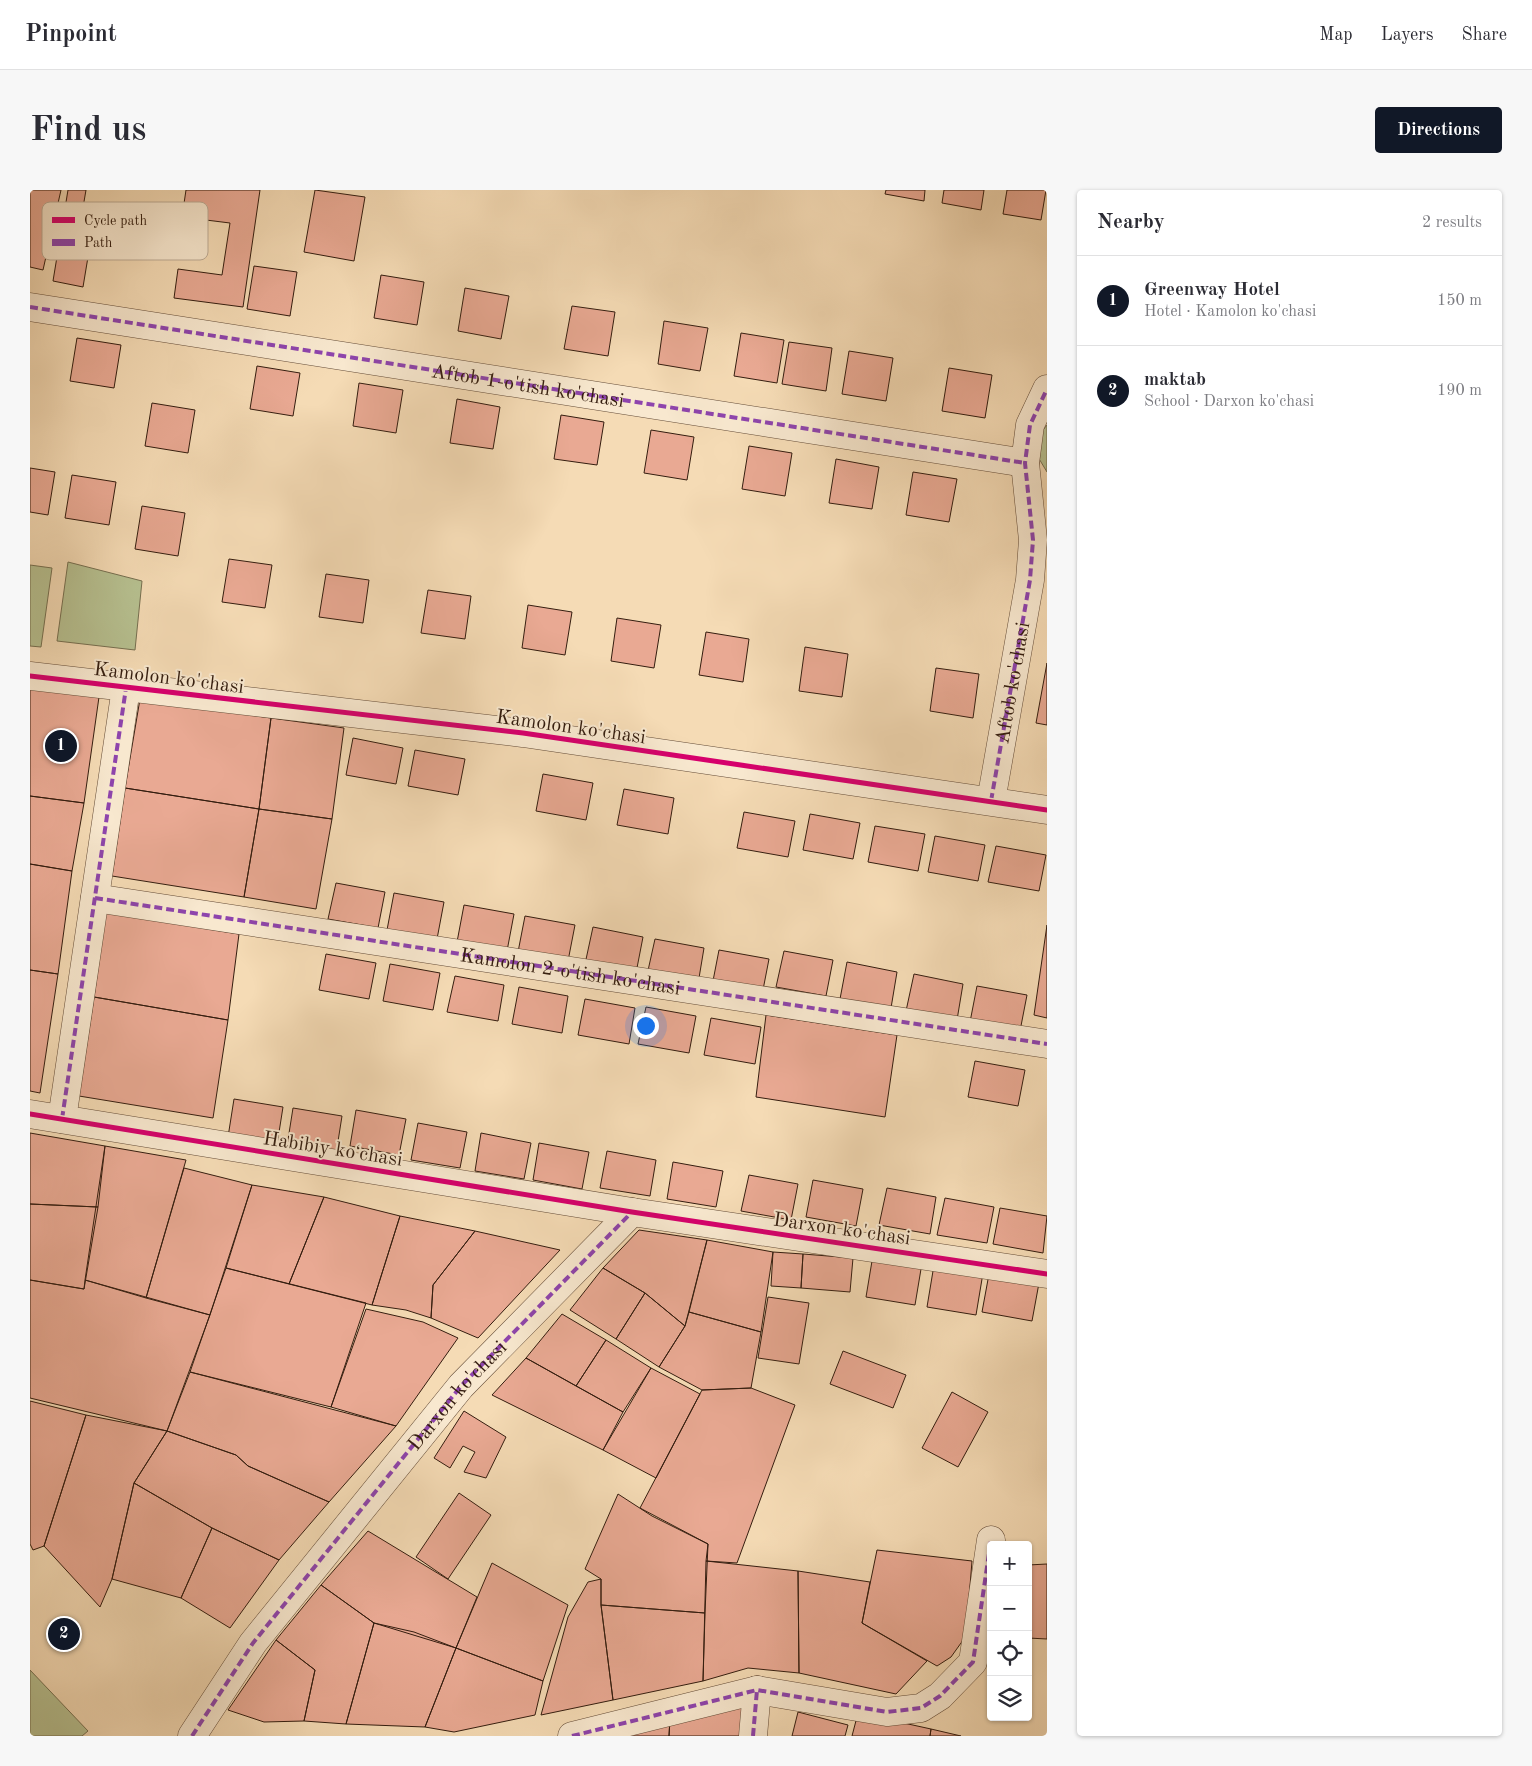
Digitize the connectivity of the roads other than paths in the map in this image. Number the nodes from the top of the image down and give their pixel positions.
1 (30, 307) edge
2 (1047, 389) edge
3 (1025, 463) junction
4 (30, 676) edge
5 (126, 688) junction
6 (991, 801) junction
7 (1047, 810) edge
8 (95, 898) junction
9 (1047, 1044) edge
10 (30, 1114) edge
11 (62, 1120) junction
12 (632, 1212) junction
13 (1047, 1274) edge
14 (991, 1540) dead end
15 (757, 1690) junction
16 (192, 1736) edge
17 (572, 1736) edge
18 (753, 1736) edge

1 - 3 street, Aftob 1-o'tish ko'chasi
2 - 3 street, Aftob ko'chasi
3 - 6 street, Aftob ko'chasi
4 - 5 street, Kamolon ko'chasi
5 - 6 street, Kamolon ko'chasi
5 - 8 street
6 - 7 street, Kamolon ko'chasi
8 - 9 street, Kamolon 2-o'tish ko'chasi
8 - 11 street
10 - 11 street, Habibiy koʻchasi
11 - 12 street, Habibiy koʻchasi
12 - 13 street, Darxon ko'chasi
12 - 16 street, Darxon ko'chasi
14 - 15 street
15 - 17 street
15 - 18 street

